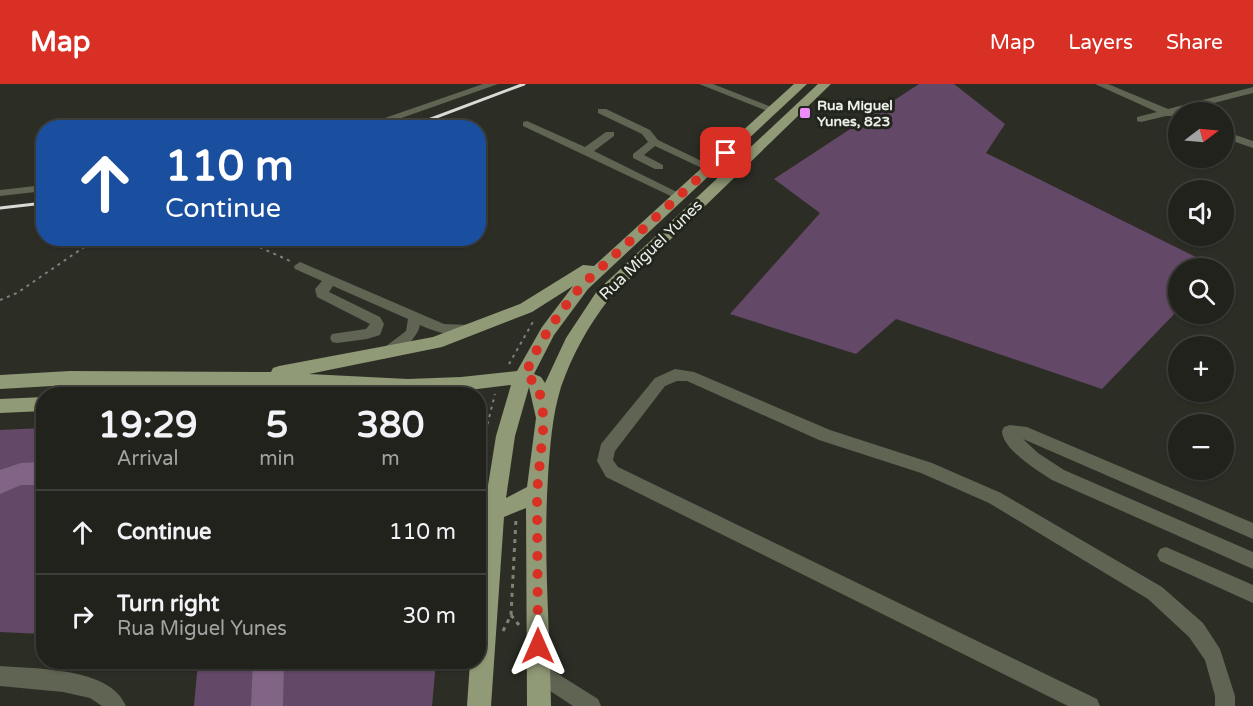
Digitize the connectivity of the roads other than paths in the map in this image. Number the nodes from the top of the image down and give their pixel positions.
1 (494, 84) edge
2 (704, 84) edge
3 (801, 84) edge
4 (807, 84) edge
5 (825, 84) edge
6 (1100, 84) edge
7 (1253, 90) edge
8 (808, 100) junction
9 (774, 110) junction
10 (602, 111) dead end
11 (1167, 112) junction
12 (1141, 119) dead end
13 (385, 120) edge
14 (526, 124) dead end
15 (777, 129) junction
16 (610, 134) dead end
17 (1234, 138) edge
18 (654, 142) junction
19 (1253, 145) edge
20 (586, 152) junction
21 (659, 167) dead end
22 (710, 168) junction
23 (36, 189) edge
24 (0, 193) edge
25 (679, 196) junction
26 (630, 240) junction
27 (300, 266) dead end
28 (331, 280) junction
29 (415, 318) junction
30 (473, 330) junction
31 (337, 338) dead end
32 (386, 354) junction
33 (525, 376) junction
34 (251, 378) junction
35 (0, 382) edge
36 (408, 386) junction
37 (405, 387) edge
38 (36, 404) edge
39 (0, 406) edge
40 (544, 420) junction
41 (537, 492) junction
42 (487, 513) edge
43 (1253, 531) edge
44 (486, 534) edge
45 (1166, 555) dead end
46 (1253, 561) edge
47 (1253, 594) edge
48 (480, 669) edge
49 (539, 672) junction
50 (0, 676) edge
51 (116, 706) edge
52 (479, 706) edge
53 (540, 706) edge
54 (591, 706) edge
55 (1090, 706) edge
56 (1225, 706) edge

1 - 13 street
2 - 9 street
3 - 9 main road, Rua Miguel Yunes
4 - 8 main road
5 - 8 main road, Rua Miguel Yunes
6 - 11 street
7 - 11 street
8 - 15 main road, Rua Miguel Yunes
9 - 15 main road
9 - 22 main road, Rua Miguel Yunes
10 - 18 street
11 - 12 street
14 - 20 street
15 - 40 main road, Rua Miguel Yunes
16 - 20 street
17 - 19 street
18 - 21 street
18 - 22 street
20 - 25 street
22 - 25 main road, Rua Miguel Yunes
23 - 24 street
25 - 26 main road, Rua Miguel Yunes
26 - 30 main road
26 - 33 main road, Rua Miguel Yunes
27 - 28 street
28 - 29 street
28 - 31 street
29 - 30 street
29 - 32 street
30 - 32 main road
32 - 34 main road
33 - 36 main road
33 - 40 main road
33 - 42 main road, Rua Miguel Yunes
34 - 35 main road
34 - 36 main road
36 - 37 main road
38 - 39 main road
40 - 41 main road, Rua Miguel Yunes
41 - 42 main road
41 - 49 main road, Rua Miguel Yunes
42 - 44 main road, Rua Miguel Yunes
43 - 46 street
45 - 47 street
48 - 52 main road, Rua Miguel Yunes
49 - 53 main road, Rua Miguel Yunes
49 - 54 street
50 - 51 street
55 - 56 street

